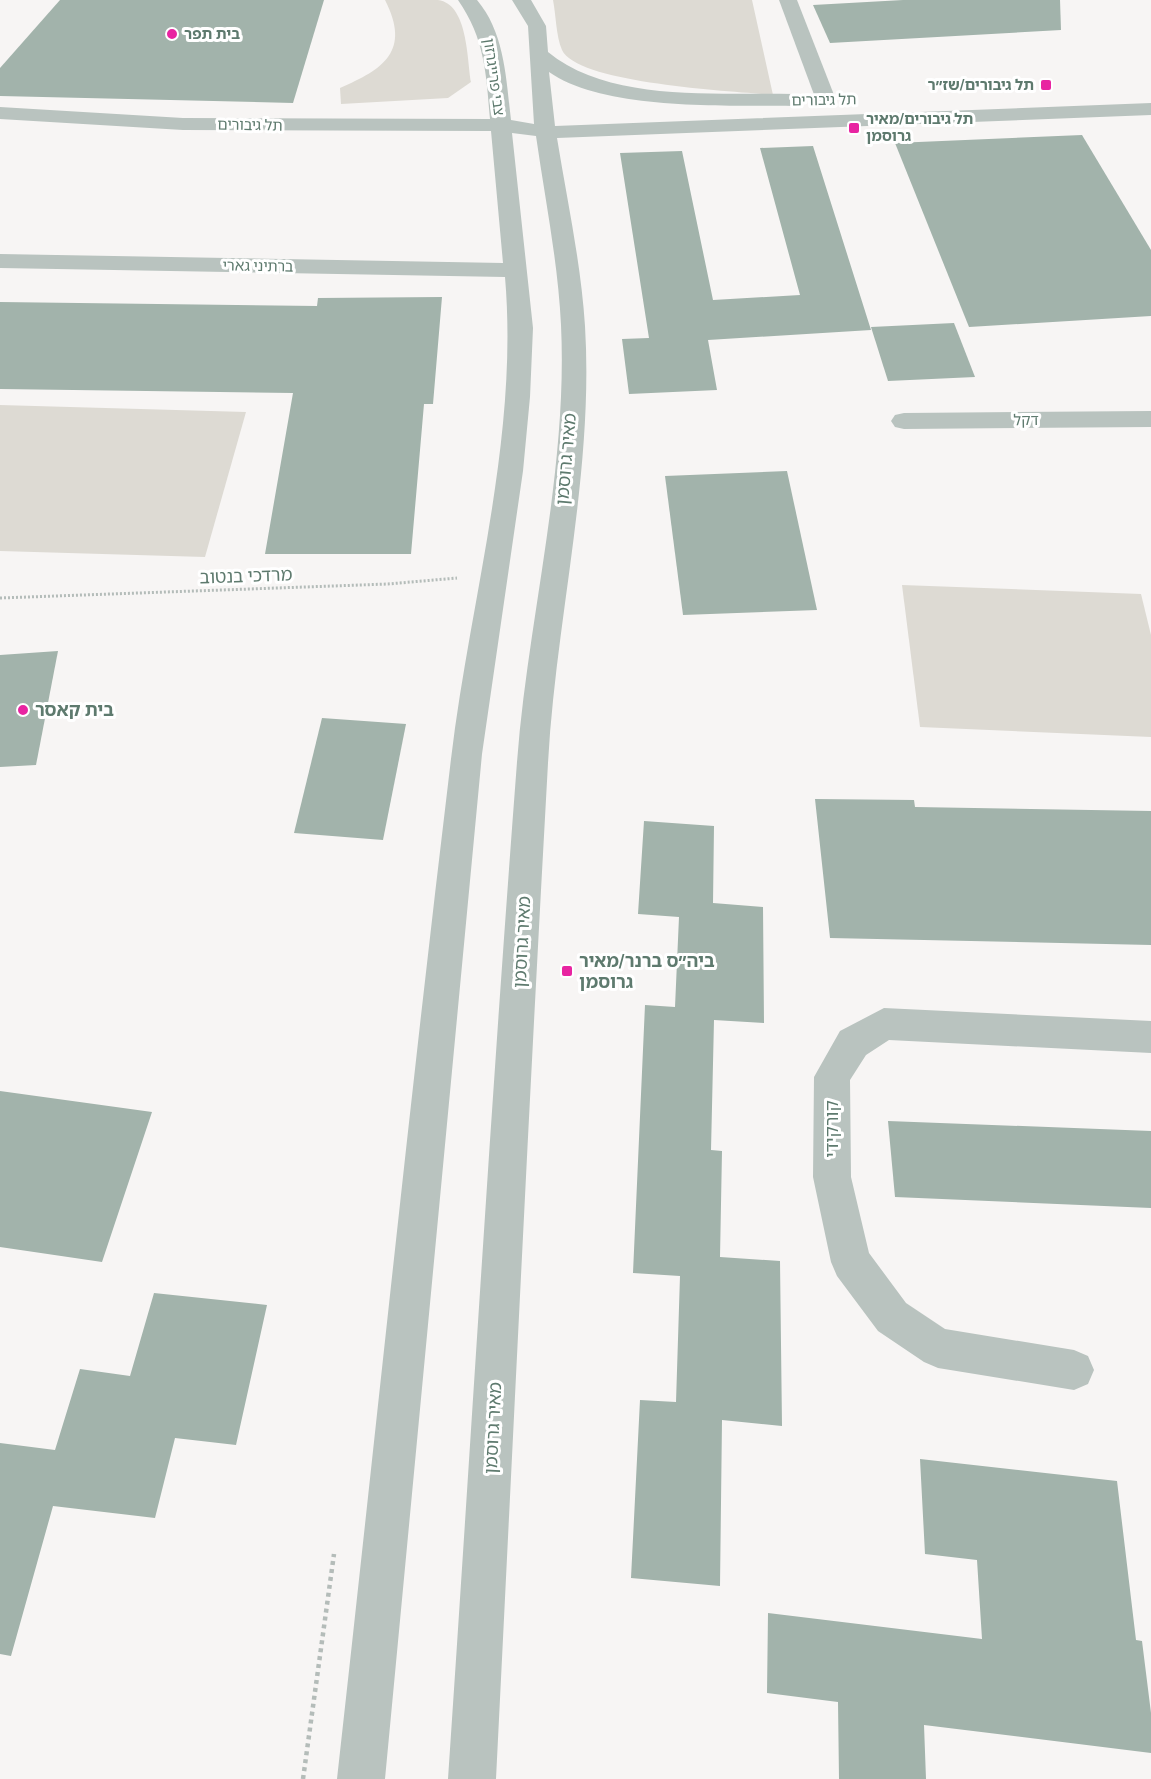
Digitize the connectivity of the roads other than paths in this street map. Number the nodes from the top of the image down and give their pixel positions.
1 (466, 0) edge
2 (521, 0) edge
3 (788, 0) edge
4 (538, 52) junction
5 (1151, 92) edge
6 (965, 97) dead end
7 (849, 99) dead end
8 (793, 100) junction
9 (826, 100) junction
10 (602, 107) dead end
11 (1151, 109) edge
12 (0, 113) edge
13 (552, 116) junction
14 (501, 125) junction
15 (0, 261) edge
16 (517, 270) junction
17 (904, 421) dead end
18 (1150, 423) edge
19 (1151, 1037) edge
20 (1074, 1370) dead end
21 (361, 1779) edge
22 (472, 1779) edge

1 - 14 street, צבי פרייגרזון
2 - 4 street
3 - 9 street
4 - 8 street
4 - 13 street
5 - 6 street
7 - 9 street, תל גיבורים
8 - 9 street, תל גיבורים
8 - 10 street, תל גיבורים
11 - 13 street, תל גיבורים
12 - 14 street, תל גיבורים
13 - 14 street, תל גיבורים
13 - 22 street, מאיר גרוסמן
14 - 16 street
15 - 16 street, ברתיני גארי
16 - 21 street
17 - 18 street, דקל
19 - 20 street, קורקידי

